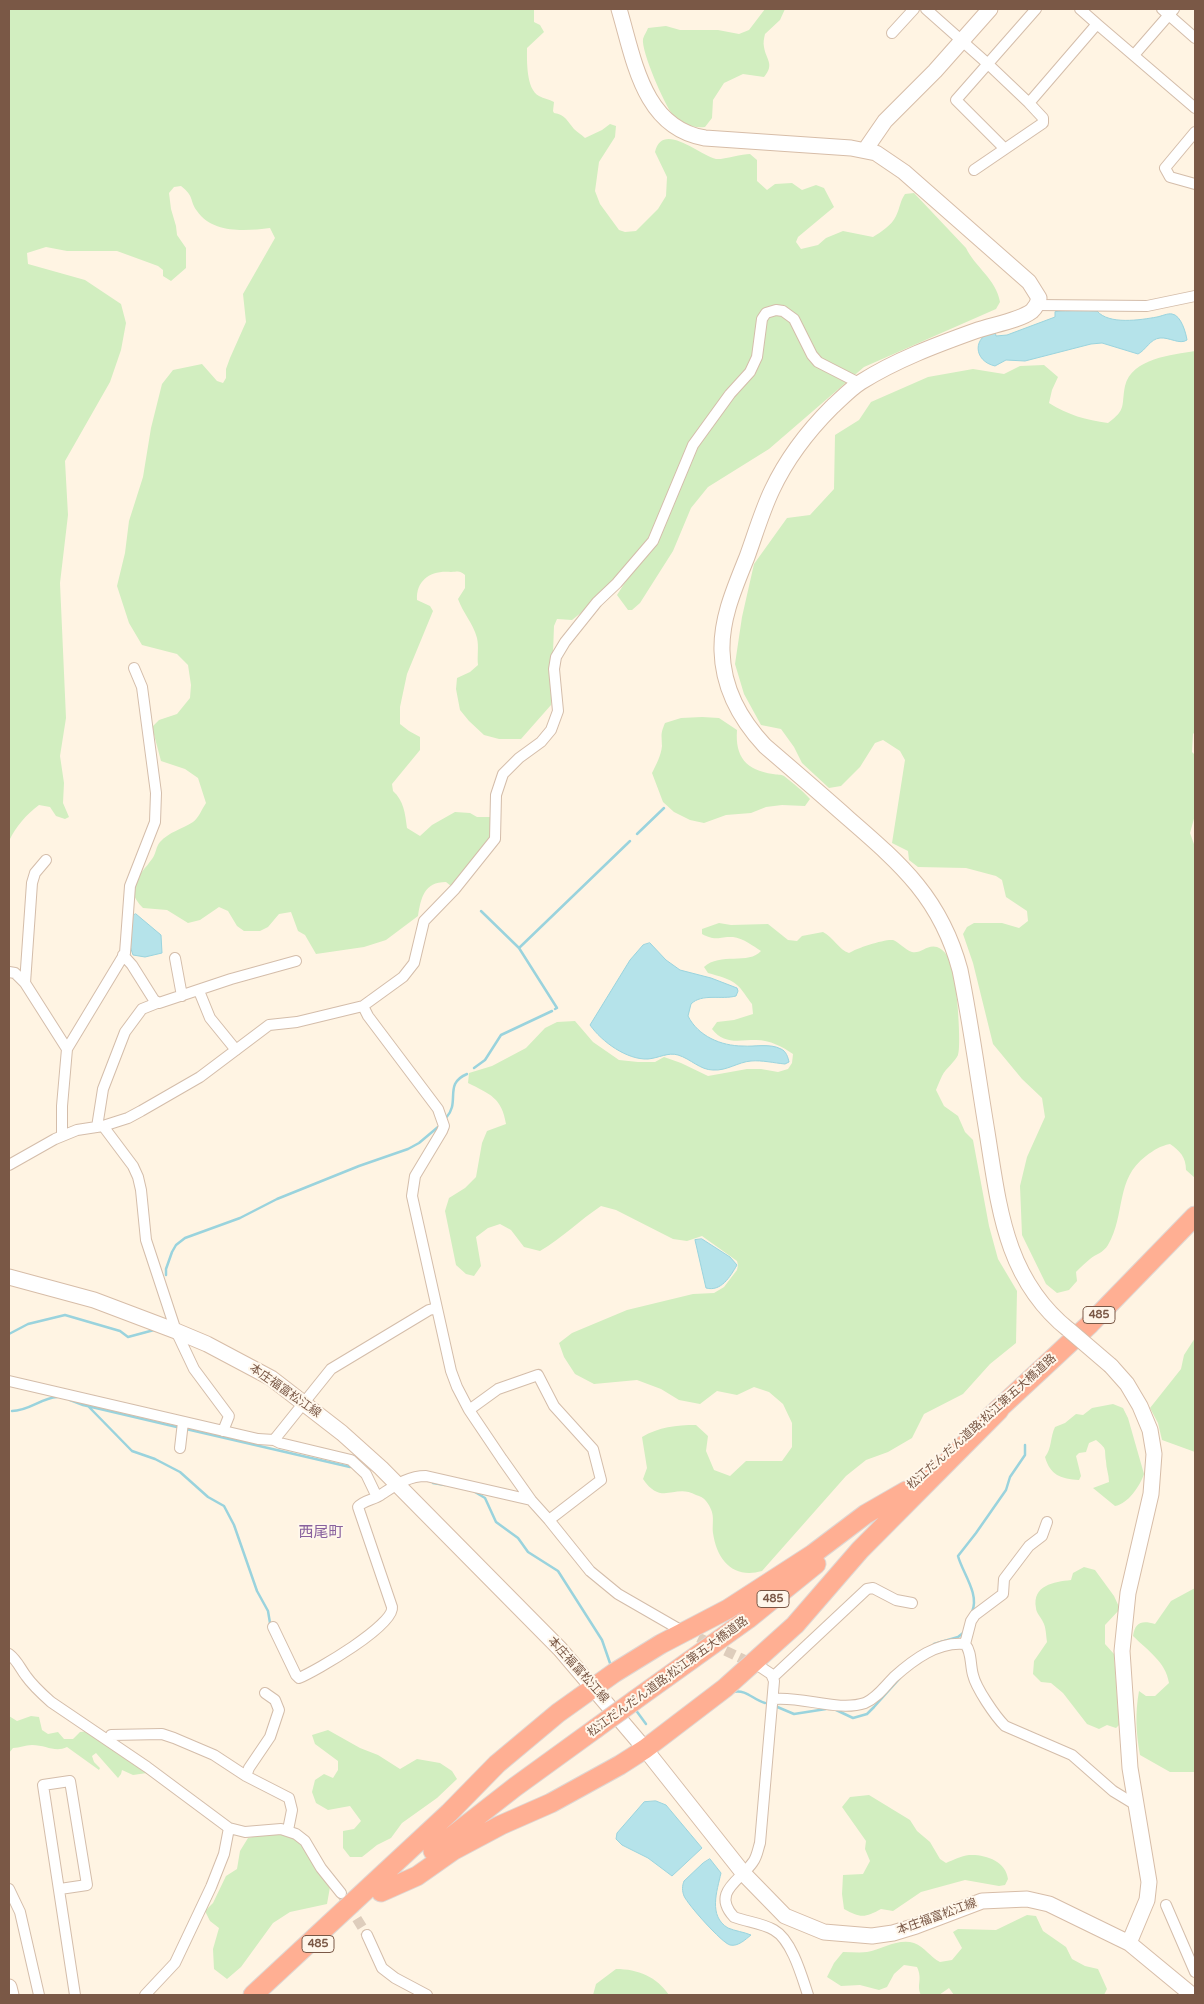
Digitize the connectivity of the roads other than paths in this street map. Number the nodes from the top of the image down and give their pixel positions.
1 (619, 9) edge
2 (914, 9) edge
3 (926, 9) edge
4 (944, 9) edge
5 (990, 9) edge
6 (1036, 9) edge
7 (1080, 9) edge
8 (1168, 11) edge
9 (936, 18) junction
10 (1097, 24) junction
11 (892, 33) dead end
12 (1195, 38) edge
13 (962, 41) junction
14 (1134, 55) junction
15 (988, 64) junction
16 (1029, 103) junction
17 (1195, 108) edge
18 (1195, 132) edge
19 (1005, 149) junction
20 (865, 150) junction
21 (974, 170) dead end
22 (1195, 184) edge
23 (1195, 296) edge
24 (1037, 305) junction
25 (859, 383) junction
26 (134, 668) dead end
27 (46, 860) dead end
28 (123, 955) junction
29 (175, 958) dead end
30 (296, 961) dead end
31 (9, 972) edge
32 (24, 983) junction
33 (199, 991) junction
34 (182, 996) junction
35 (157, 1003) junction
36 (363, 1006) junction
37 (67, 1049) junction
38 (236, 1050) junction
39 (100, 1126) junction
40 (62, 1136) junction
41 (9, 1165) edge
42 (1195, 1216) edge
43 (9, 1277) edge
44 (437, 1308) junction
45 (176, 1331) junction
46 (9, 1381) edge
47 (304, 1402) junction
48 (469, 1410) junction
49 (999, 1410) junction
50 (183, 1426) junction
51 (223, 1431) junction
52 (274, 1440) junction
53 (180, 1448) dead end
54 (397, 1484) junction
55 (906, 1491) junction
56 (376, 1497) junction
57 (530, 1500) junction
58 (549, 1520) junction
59 (1047, 1522) dead end
60 (912, 1603) dead end
61 (274, 1627) dead end
62 (678, 1628) tunnel mouth
63 (965, 1644) junction
64 (9, 1654) edge
65 (758, 1666) tunnel mouth
66 (772, 1677) junction
67 (594, 1687) junction
68 (265, 1693) dead end
69 (774, 1699) junction
70 (111, 1735) dead end
71 (645, 1749) junction
72 (246, 1776) junction
73 (1136, 1805) junction
74 (229, 1828) junction
75 (288, 1830) junction
76 (744, 1874) junction
77 (9, 1889) edge
78 (60, 1889) junction
79 (380, 1892) junction
80 (341, 1893) tunnel mouth
81 (1166, 1906) dead end
82 (367, 1935) tunnel mouth
83 (1129, 1943) junction
84 (1195, 1972) edge
85 (9, 1987) edge
86 (11, 1995) edge
87 (39, 1995) edge
88 (75, 1995) edge
89 (145, 1995) edge
90 (254, 1995) edge
91 (428, 1995) edge
92 (808, 1995) edge
93 (1192, 1995) edge

1 - 20 street
2 - 11 street
3 - 9 street
4 - 9 street
5 - 13 street
6 - 15 street
7 - 10 street
8 - 12 street
8 - 14 street
9 - 13 street
10 - 14 street
10 - 16 street
13 - 15 street
13 - 20 street
14 - 17 street
15 - 16 street
15 - 19 street
16 - 19 street
18 - 22 street
19 - 21 street
20 - 24 street
23 - 24 street
24 - 25 street
25 - 36 street
25 - 73 street, bridge
26 - 28 street
27 - 32 street
28 - 35 street
28 - 37 street
29 - 34 street
30 - 33 street
31 - 32 street
32 - 37 street
33 - 34 street
33 - 38 street
34 - 35 street
35 - 39 street
36 - 38 street
36 - 44 street
37 - 40 street
38 - 39 street
39 - 40 street
39 - 45 street
40 - 41 street
42 - 49 highway, 松江だんだん道路;松江第五大橋道路 / 485
43 - 45 street, 本庄福富松江線
44 - 47 street
44 - 48 street
45 - 47 street, 本庄福富松江線
45 - 51 street
46 - 50 street
47 - 52 street
47 - 54 street, 本庄福富松江線
48 - 57 street
48 - 58 street
49 - 55 highway, 松江だんだん道路;松江第五大橋道路 / 485
49 - 71 highway
50 - 51 street
50 - 53 street
51 - 52 street
52 - 56 street
54 - 56 street
54 - 57 street
54 - 67 street, 本庄福富松江線
55 - 67 highway
55 - 79 highway, 松江だんだん道路;松江第五大橋道路 / 485, bridge
56 - 61 street
57 - 58 street
58 - 62 street
59 - 63 street
60 - 66 street
63 - 69 street
63 - 73 street
64 - 74 street
65 - 66 street
66 - 69 street
67 - 71 street, 本庄福富松江線
67 - 90 highway
68 - 72 street
69 - 76 street
70 - 72 street
71 - 76 street, 本庄福富松江線
71 - 79 highway
72 - 75 street
73 - 83 street
74 - 75 street
74 - 89 street
75 - 80 street
76 - 83 street, 本庄福富松江線
76 - 92 street
77 - 87 street
78 - 78 street
78 - 88 street
79 - 90 highway, 松江だんだん道路;松江第五大橋道路 / 485
81 - 84 street
82 - 91 street
83 - 93 street, 本庄福富松江線
85 - 86 street

